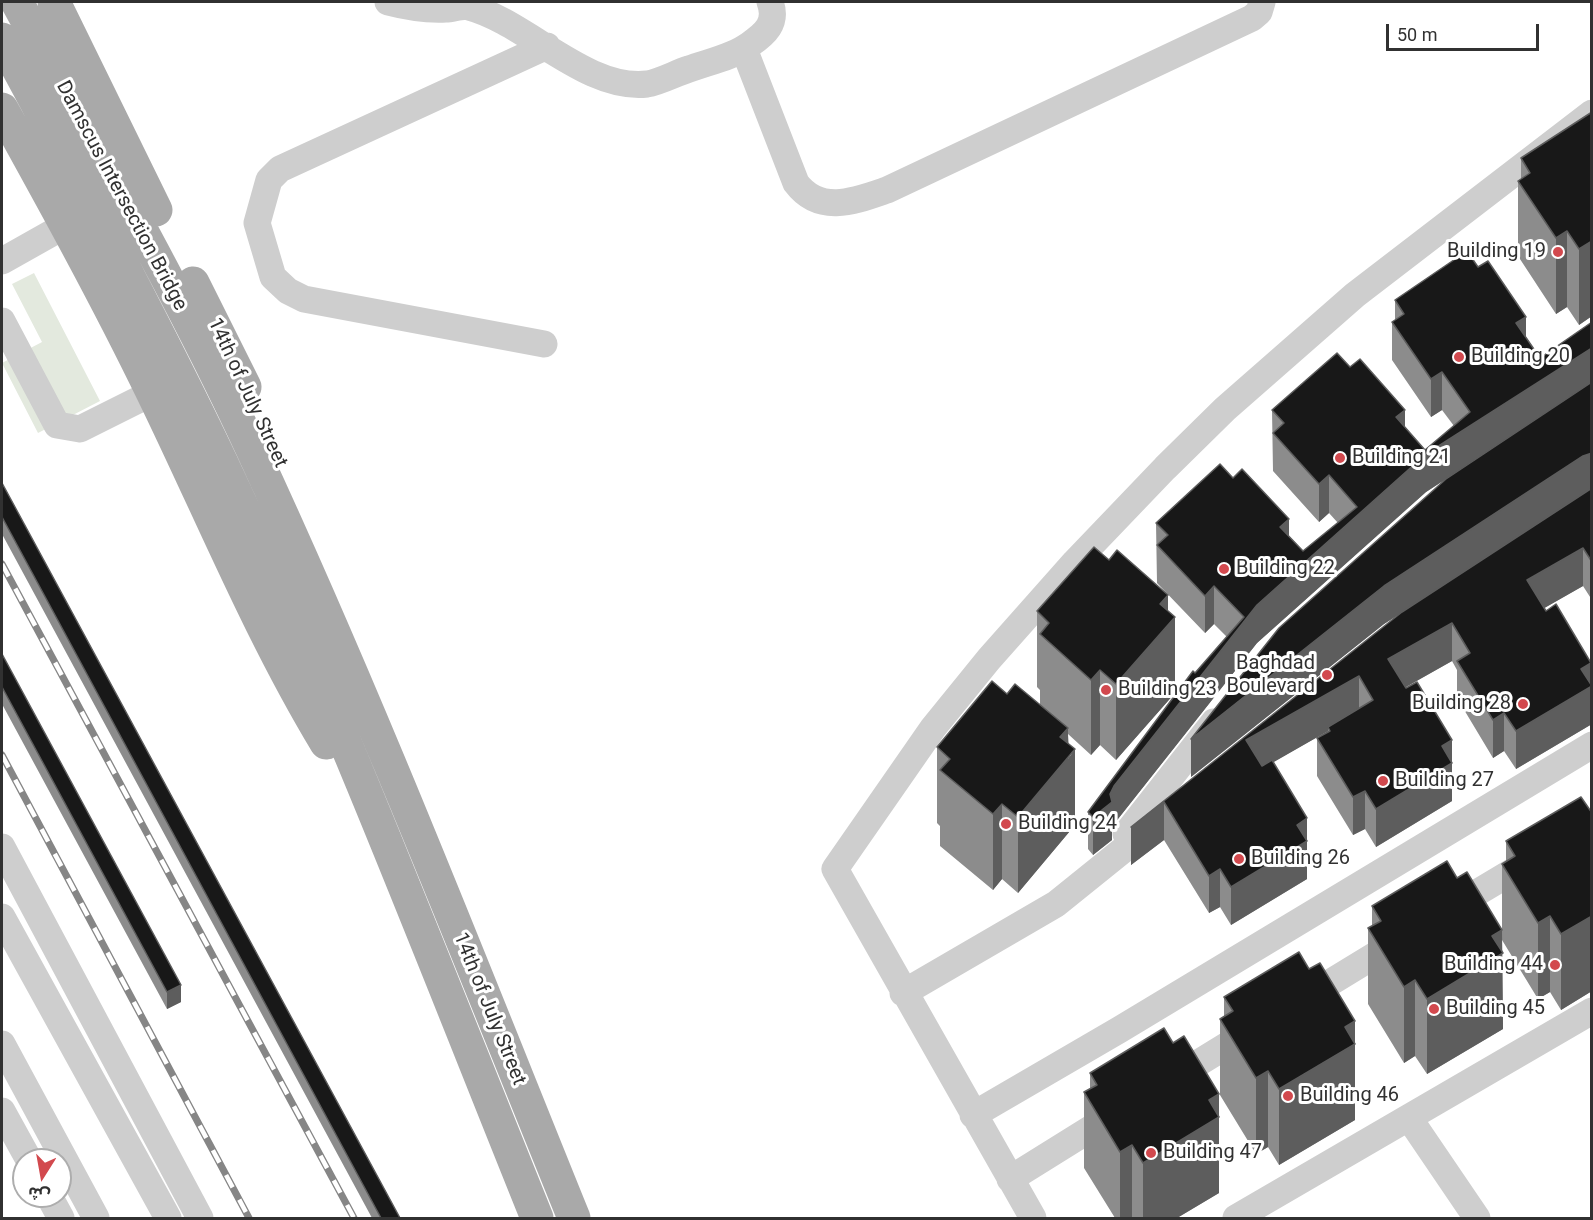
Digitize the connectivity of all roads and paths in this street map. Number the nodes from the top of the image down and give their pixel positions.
1 (17, 2) edge
2 (54, 2) edge
3 (388, 2) edge
4 (770, 2) edge
5 (1262, 2) edge
6 (466, 4) edge
7 (2, 39) edge
8 (547, 46) junction
9 (744, 49) junction
10 (2, 110) edge
11 (1592, 114) edge
12 (66, 225) junction
13 (2, 261) edge
14 (2, 321) edge
15 (544, 345) dead end
16 (152, 393) junction
17 (342, 655) joint
18 (311, 665) joint
19 (1231, 700) edge
20 (1592, 745) edge
21 (405, 799) junction
22 (1187, 799) edge
23 (371, 806) junction
24 (1592, 824) edge
25 (2, 847) edge
26 (1096, 872) junction
27 (2, 917) edge
28 (903, 993) junction
29 (1592, 1011) edge
30 (2, 1044) edge
31 (2, 1111) edge
32 (973, 1115) junction
33 (1409, 1119) junction
34 (22, 1148) edge
35 (1010, 1179) junction
36 (96, 1218) edge
37 (168, 1218) edge
38 (200, 1218) edge
39 (537, 1218) edge
40 (574, 1218) edge
41 (1033, 1218) edge
42 (1236, 1218) edge
43 (1478, 1218) edge

1 - 17 main road, Damscus Intersection Bridge
2 - 21 main road, 14th of July Street
3 - 6 street
4 - 9 street
5 - 9 street
6 - 8 street
7 - 18 main road, Damscus Intersection Bridge
8 - 9 street
8 - 15 street
10 - 12 main road, 14th of July Street
11 - 28 street
12 - 13 street
12 - 16 main road, 14th of July Street
14 - 16 street
16 - 23 main road, 14th of July Street
17 - 21 main road, 14th of July Street
18 - 23 main road, 14th of July Street
19 - 26 street
20 - 32 street
21 - 40 main road, 14th of July Street
22 - 26 street
23 - 39 main road, 14th of July Street
24 - 35 street
25 - 38 street
26 - 28 street
27 - 37 street
28 - 32 street
29 - 33 street
30 - 36 street
31 - 34 street
32 - 35 street
33 - 42 street
33 - 43 street
35 - 41 street

